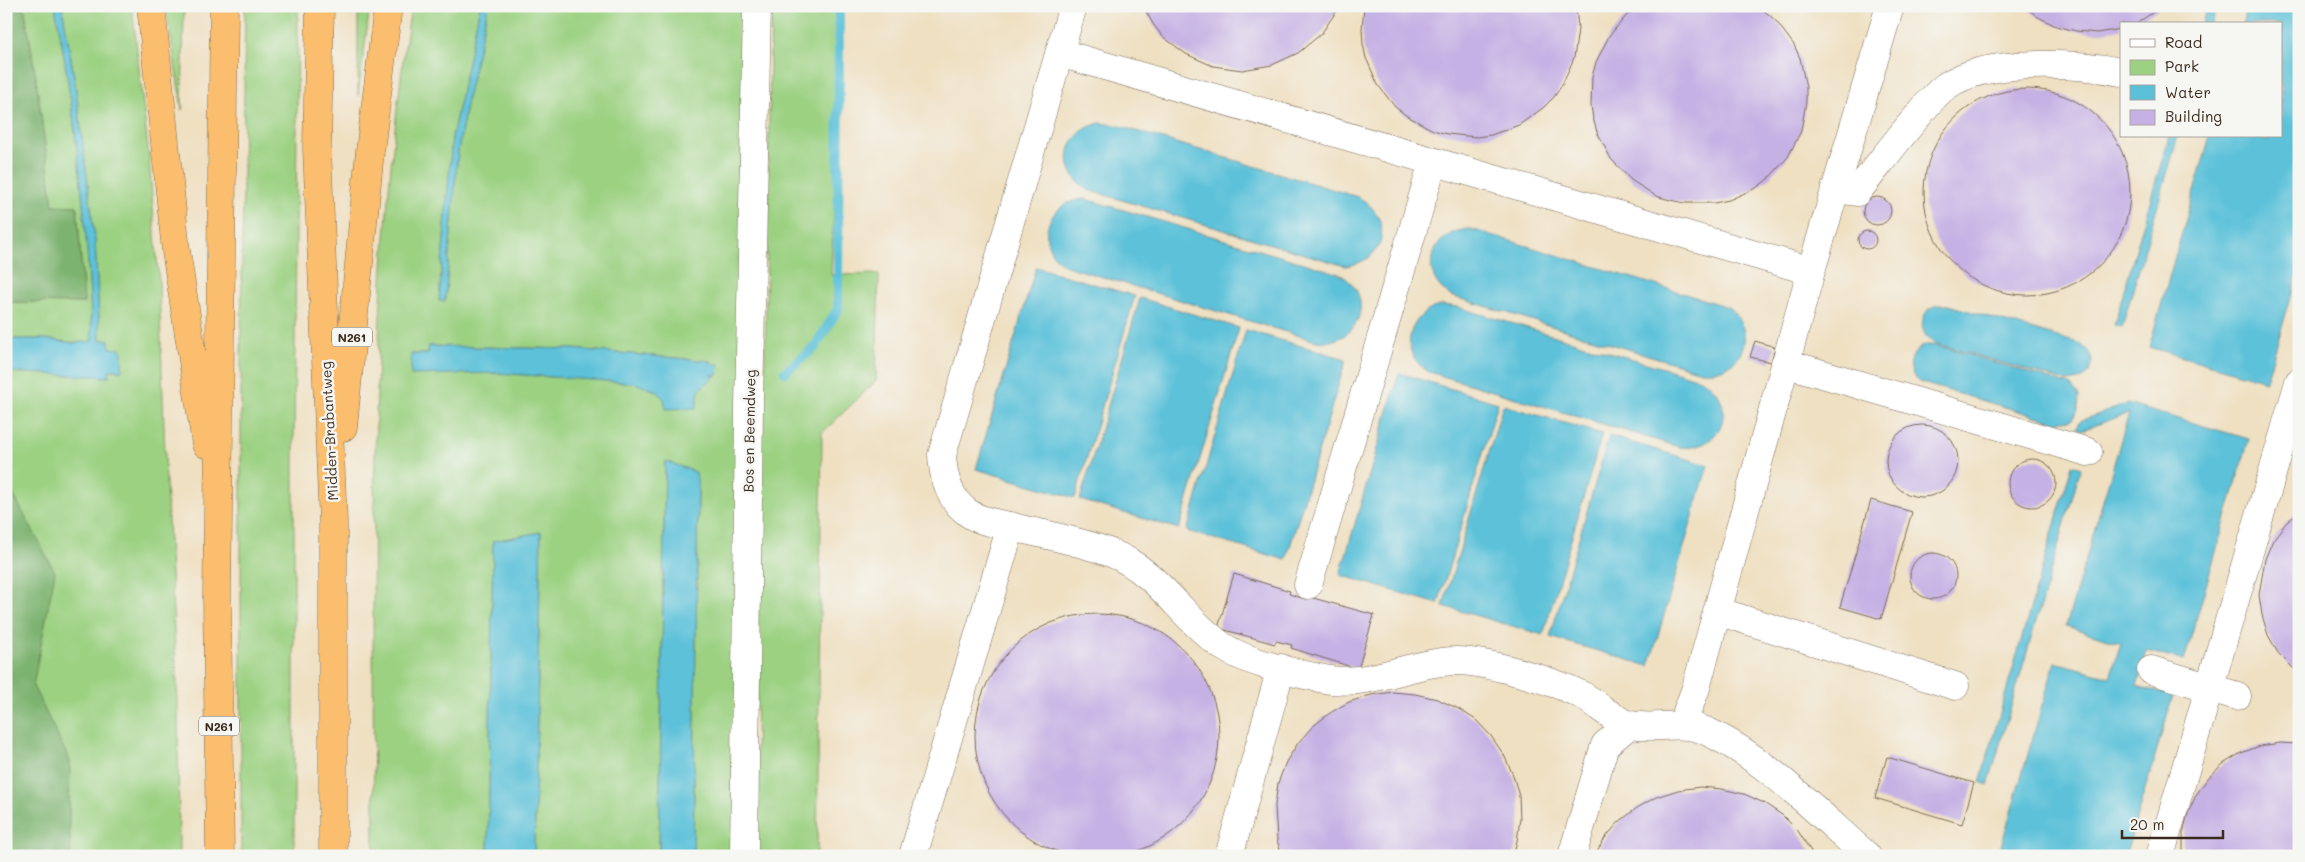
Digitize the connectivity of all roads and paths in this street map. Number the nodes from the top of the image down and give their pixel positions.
1 (151, 6) edge
2 (224, 6) edge
3 (320, 6) edge
4 (388, 6) edge
5 (757, 6) edge
6 (1074, 6) edge
7 (1890, 6) edge
8 (1060, 52) junction
9 (2120, 72) edge
10 (1433, 162) junction
11 (1835, 188) junction
12 (1811, 271) junction
13 (1785, 363) junction
14 (2299, 382) edge
15 (2088, 452) dead end
16 (333, 522) junction
17 (218, 526) junction
18 (1011, 526) junction
19 (1308, 586) dead end
20 (1717, 611) junction
21 (1281, 668) junction
22 (2151, 670) dead end
23 (1955, 686) dead end
24 (2209, 687) junction
25 (2237, 696) dead end
26 (1682, 724) junction
27 (1629, 725) junction
28 (220, 856) edge
29 (333, 856) edge
30 (744, 856) edge
31 (914, 856) edge
32 (1229, 856) edge
33 (1572, 856) edge
34 (1867, 856) edge
35 (2160, 856) edge

1 - 17 highway, N261
2 - 17 highway
3 - 16 highway, Midden-Brabantweg
4 - 16 highway, N261
5 - 30 street, Bos en Beemdweg
6 - 8 street
7 - 11 street
8 - 10 street
8 - 18 street
9 - 11 street
10 - 12 street
10 - 19 street
11 - 12 street
12 - 13 street
13 - 15 street
13 - 20 street
14 - 24 street
16 - 29 highway, Midden-Brabantweg / N261
17 - 28 highway, N261
18 - 21 street
18 - 31 street
20 - 23 street
20 - 26 street
21 - 27 street
21 - 32 street
22 - 24 street
24 - 25 street
24 - 35 street
26 - 27 street
26 - 34 street
27 - 33 street

